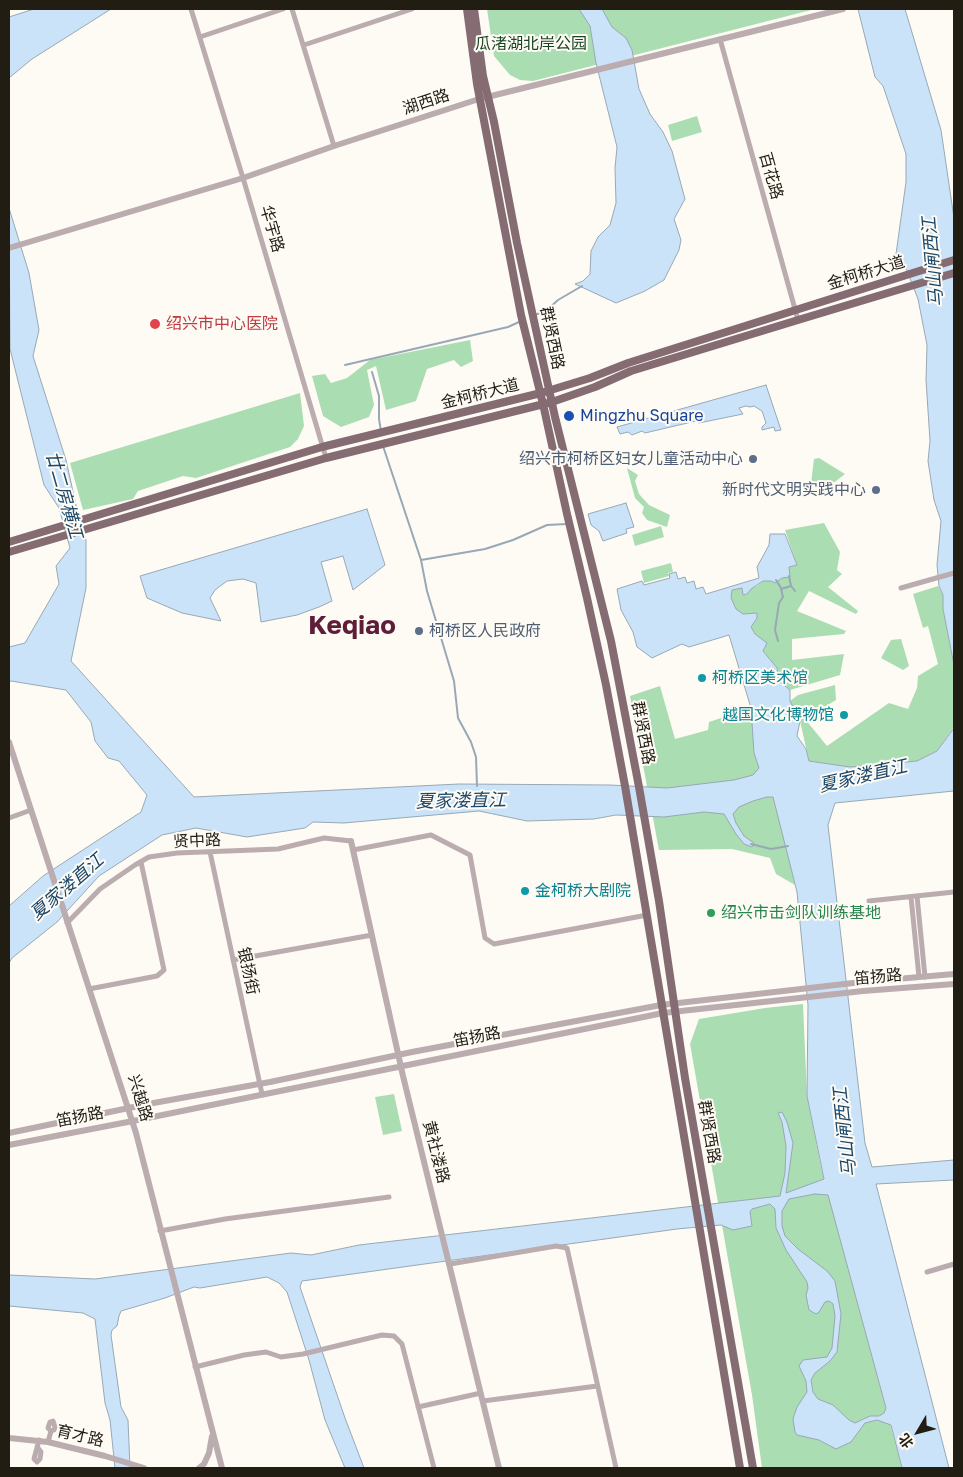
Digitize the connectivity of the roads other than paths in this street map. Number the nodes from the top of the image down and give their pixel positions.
1 (191, 9) edge
2 (283, 9) edge
3 (292, 9) edge
4 (412, 9) edge
5 (467, 9) edge
6 (474, 9) edge
7 (843, 9) edge
8 (200, 38) junction
9 (720, 39) junction
10 (304, 45) junction
11 (488, 97) junction
12 (479, 99) junction
13 (334, 146) junction
14 (244, 178) junction
15 (9, 248) edge
16 (954, 260) edge
17 (954, 274) edge
18 (795, 310) junction
19 (798, 320) junction
20 (549, 390) junction
21 (541, 393) junction
22 (548, 403) junction
23 (322, 447) junction
24 (326, 458) junction
25 (9, 542) edge
26 (9, 552) edge
27 (954, 573) edge
28 (901, 588) dead end
29 (9, 742) edge
30 (31, 810) junction
31 (9, 818) edge
32 (351, 841) joint
33 (353, 850) junction
34 (210, 852) junction
35 (141, 862) junction
36 (954, 892) edge
37 (918, 896) junction
38 (911, 897) junction
39 (869, 901) dead end
40 (647, 915) junction
41 (66, 921) junction
42 (372, 935) junction
43 (233, 960) junction
44 (954, 974) edge
45 (922, 977) junction
46 (954, 984) edge
47 (90, 989) junction
48 (674, 1003) junction
49 (662, 1009) junction
50 (676, 1012) junction
51 (398, 1055) junction
52 (401, 1066) junction
53 (260, 1084) junction
54 (262, 1094) junction
55 (128, 1108) junction
56 (133, 1121) junction
57 (9, 1133) edge
58 (9, 1145) edge
59 (389, 1197) dead end
60 (160, 1231) junction
61 (449, 1263) junction
62 (954, 1264) edge
63 (927, 1272) dead end
64 (195, 1367) junction
65 (597, 1386) junction
66 (482, 1393) junction
67 (483, 1401) junction
68 (418, 1407) junction
69 (51, 1431) dead end
70 (212, 1432) junction
71 (9, 1438) edge
72 (48, 1442) junction
73 (144, 1468) edge
74 (199, 1468) edge
75 (222, 1468) edge
76 (434, 1468) edge
77 (499, 1468) edge
78 (616, 1468) edge
79 (740, 1468) edge
80 (753, 1468) edge

1 - 8 street, 华宇路
2 - 8 street
3 - 10 street
4 - 10 street
5 - 12 main road, 群贤西路
6 - 11 main road, 群贤西路
7 - 9 street, 湖西路
8 - 14 street, 华宇路
9 - 11 street, 湖西路
9 - 18 street, 百花路
10 - 13 street
11 - 12 street, 湖西路
11 - 20 main road, 群贤西路
12 - 13 street, 湖西路
12 - 21 main road, 群贤西路
13 - 14 street, 湖西路
14 - 15 street, 湖西路
14 - 23 street, 华宇路
16 - 18 main road, 金柯桥大道
17 - 19 main road, 金柯桥大道
18 - 19 street, 百花路
18 - 20 main road, 金柯桥大道
19 - 22 main road, 金柯桥大道
20 - 21 main road, 金柯桥大道
20 - 22 main road, 群贤西路
21 - 22 main road, 群贤西路
21 - 23 main road, 金柯桥大道
22 - 24 main road, 金柯桥大道
22 - 40 main road, 群贤西路
22 - 48 main road, 群贤西路
23 - 24 street, 华宇路
23 - 25 main road, 金柯桥大道
24 - 26 main road, 金柯桥大道
27 - 28 street
29 - 30 street, 兴越路
30 - 31 street
30 - 41 street, 兴越路
32 - 33 street, 黄社溇路
32 - 34 street, 贤中路
33 - 40 street
33 - 42 street, 黄社溇路
34 - 35 street, 贤中路
34 - 43 street, 银扬街
35 - 41 street, 贤中路
35 - 47 street
36 - 37 street
37 - 38 street
37 - 45 street
38 - 39 street
38 - 45 street
40 - 49 main road, 群贤西路
41 - 47 street, 兴越路
42 - 43 street
42 - 51 street, 黄社溇路
43 - 53 street, 银扬街
44 - 45 street, 笛扬路
45 - 48 street, 笛扬路
46 - 50 street, 笛扬路
47 - 55 street, 兴越路
48 - 49 street, 笛扬路
48 - 50 main road, 群贤西路
49 - 50 street, 笛扬路
49 - 51 street, 笛扬路
49 - 52 street, 笛扬路
49 - 79 main road, 群贤西路
50 - 80 main road, 群贤西路
51 - 52 street, 黄社溇路
51 - 53 street, 笛扬路
52 - 54 street, 笛扬路
52 - 61 street, 黄社溇路
53 - 54 street, 银扬街
53 - 55 street, 笛扬路
54 - 56 street, 笛扬路
55 - 56 street, 兴越路
55 - 57 street, 笛扬路
56 - 58 street, 笛扬路
56 - 60 street, 兴越路
59 - 60 street
60 - 64 street, 兴越路
61 - 65 street
61 - 66 street, 黄社溇路
62 - 63 street
64 - 68 street
64 - 70 street, 兴越路
65 - 67 street
65 - 78 street
66 - 67 street, 黄社溇路
66 - 68 street
67 - 77 street, 黄社溇路
68 - 76 street
69 - 72 street
70 - 74 street
70 - 75 street, 兴越路
71 - 72 street, 育才路
72 - 73 street, 育才路

